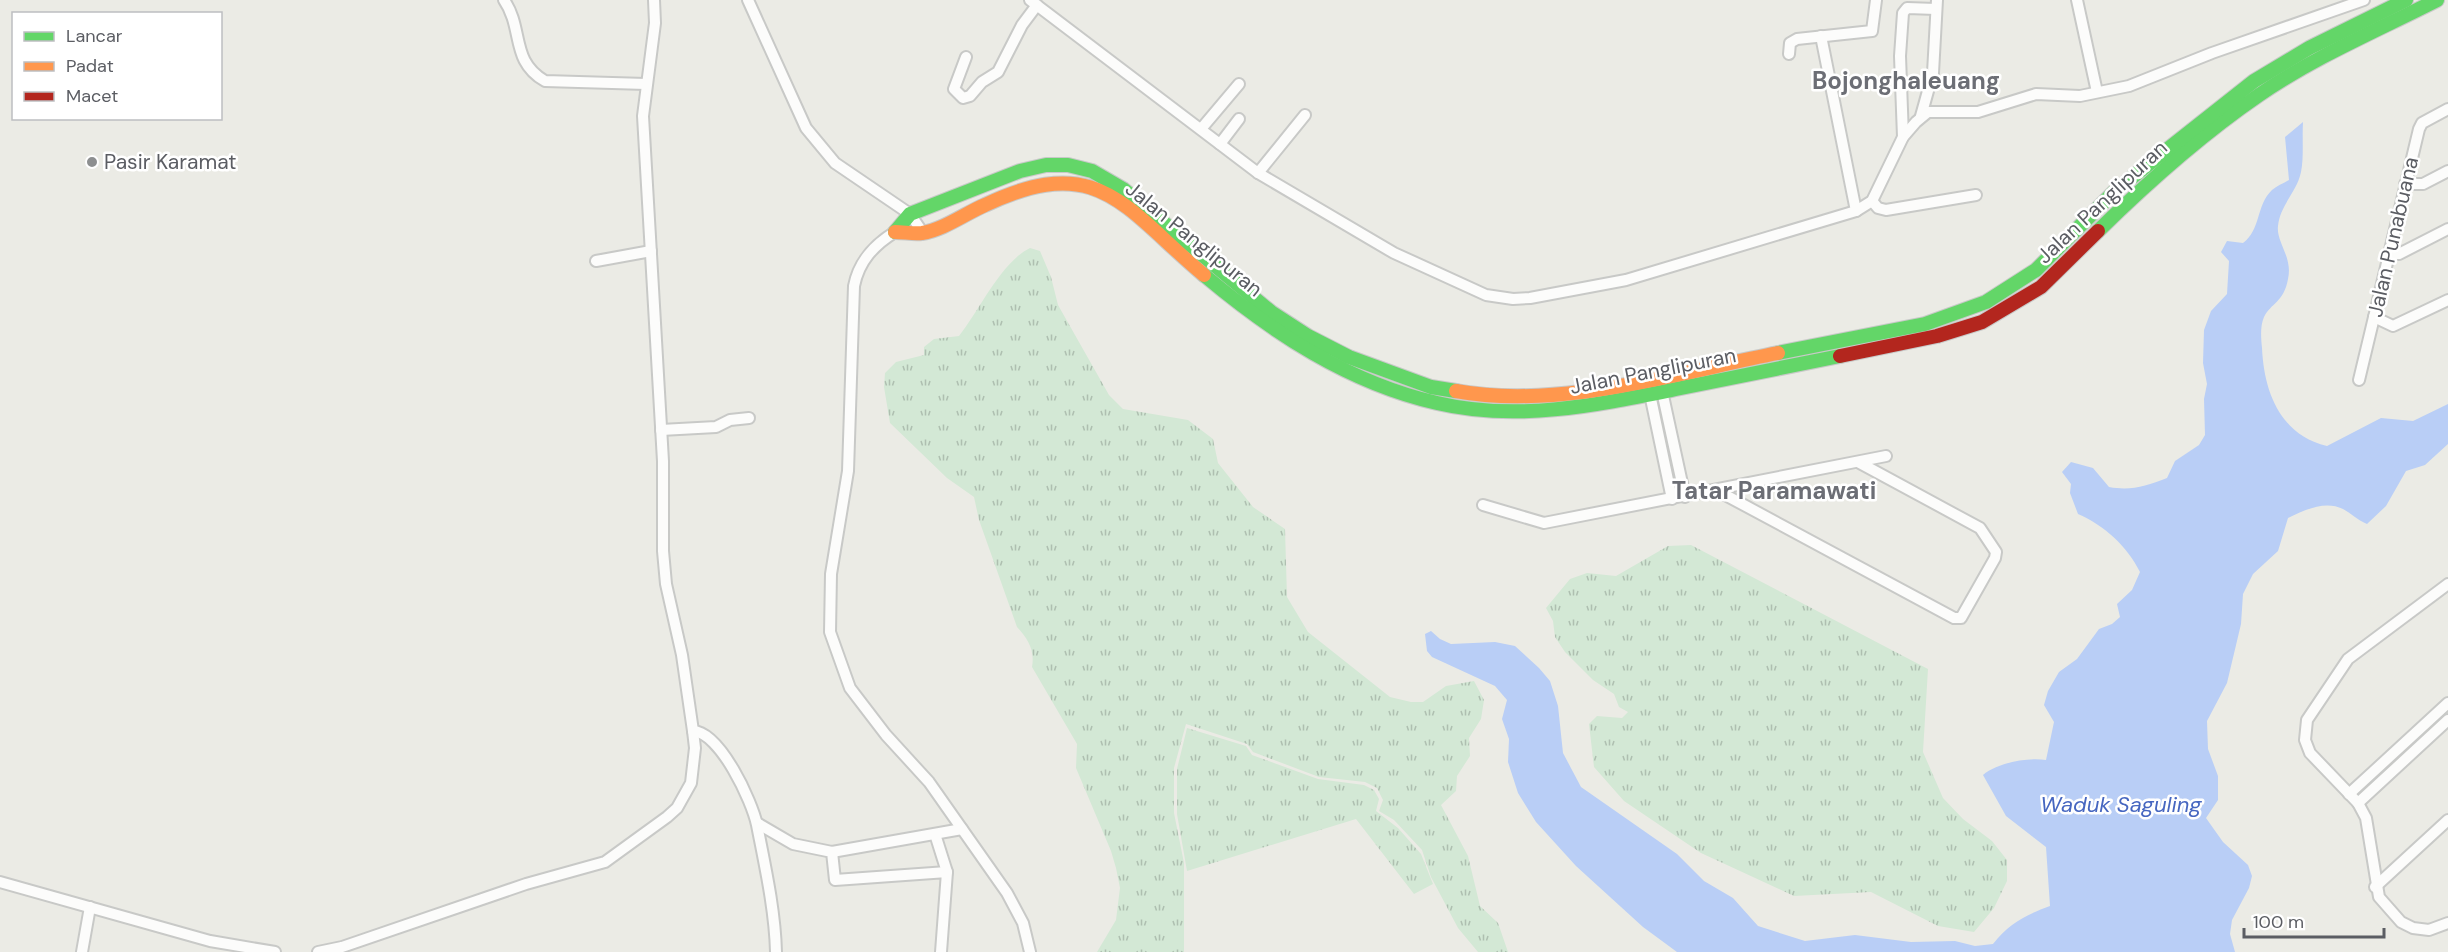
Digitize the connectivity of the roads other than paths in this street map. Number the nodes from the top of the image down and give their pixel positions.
1 (504, 0) edge
2 (654, 0) edge
3 (748, 0) edge
4 (1876, 0) edge
5 (2078, 0) edge
6 (2364, 0) edge
7 (2406, 0) edge
8 (2437, 0) edge
9 (1034, 2) edge
10 (1936, 5) edge
11 (1821, 36) junction
12 (1789, 54) dead end
13 (966, 57) dead end
14 (646, 84) junction
15 (1239, 84) dead end
16 (2097, 92) junction
17 (2448, 109) edge
18 (1305, 115) dead end
19 (1921, 116) junction
20 (1239, 119) dead end
21 (1201, 129) junction
22 (1903, 137) junction
23 (1220, 144) junction
24 (2448, 171) edge
25 (1258, 173) junction
26 (2405, 184) junction
27 (1976, 195) dead end
28 (1872, 201) junction
29 (1856, 211) junction
30 (910, 214) junction
31 (2448, 229) edge
32 (895, 232) junction
33 (923, 233) junction
34 (651, 251) junction
35 (2388, 254) junction
36 (596, 261) dead end
37 (1235, 293) junction
38 (2448, 300) edge
39 (2374, 317) junction
40 (1812, 354) junction
41 (2358, 380) dead end
42 (1656, 392) junction
43 (749, 418) dead end
44 (662, 430) junction
45 (1887, 456) dead end
46 (1858, 462) junction
47 (1716, 490) junction
48 (1685, 497) junction
49 (1672, 499) junction
50 (1483, 505) dead end
51 (2448, 584) edge
52 (2448, 703) edge
53 (2448, 720) edge
54 (693, 731) junction
55 (2349, 794) junction
56 (2358, 803) junction
57 (2448, 820) edge
58 (757, 823) junction
59 (962, 829) junction
60 (935, 834) junction
61 (832, 852) junction
62 (947, 872) junction
63 (0, 882) edge
64 (2375, 887) junction
65 (90, 907) junction
66 (2448, 923) edge
67 (224, 948) edge
68 (82, 952) edge
69 (274, 952) edge
70 (318, 952) edge
71 (776, 952) edge
72 (941, 952) edge
73 (1030, 952) edge

1 - 14 street
2 - 14 street
3 - 30 street
4 - 11 street
5 - 16 street
6 - 16 street
7 - 40 main road, Jalan Panglipuran
8 - 40 main road, Jalan Panglipuran
9 - 13 street
9 - 21 street
10 - 19 street
10 - 22 street
11 - 12 street
11 - 29 street
14 - 34 street
15 - 21 street
16 - 19 street
17 - 26 street, Jalan Punabuana
18 - 25 street
19 - 22 street
20 - 23 street
21 - 23 street
22 - 28 street
23 - 25 street
24 - 26 street
25 - 29 street
26 - 35 street, Jalan Punabuana
27 - 28 street
28 - 29 street
30 - 32 main road, Jalan Panglipuran
30 - 33 street
30 - 37 main road, Jalan Panglipuran
31 - 35 street
32 - 33 main road, Jalan Panglipuran
32 - 59 street
33 - 37 main road, Jalan Panglipuran
34 - 36 street
34 - 44 street
35 - 39 street, Jalan Punabuana
37 - 40 main road, Jalan Panglipuran
37 - 42 main road, Jalan Panglipuran
38 - 39 street
39 - 41 street, Jalan Punabuana
40 - 42 main road, Jalan Panglipuran
42 - 48 street
42 - 49 street
43 - 44 street
44 - 54 street
45 - 46 street
46 - 47 street
46 - 47 street
47 - 48 street
48 - 49 street
49 - 50 street
51 - 55 street
52 - 55 street
53 - 56 street
54 - 58 street
54 - 70 street
55 - 56 street
56 - 64 street
57 - 64 street
58 - 61 street
58 - 71 street
59 - 60 street
59 - 73 street
60 - 61 street
60 - 62 street
61 - 62 street
62 - 72 street
63 - 65 street
64 - 66 street
65 - 67 street
65 - 68 street
67 - 69 street

